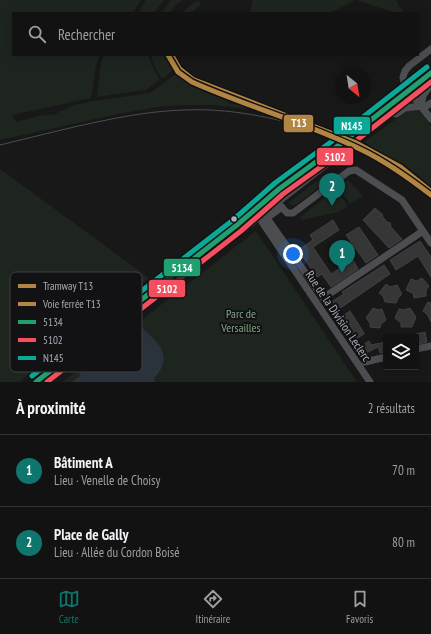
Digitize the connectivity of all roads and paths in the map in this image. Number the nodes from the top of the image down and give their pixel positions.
1 (431, 49) edge
2 (431, 73) edge
3 (431, 83) edge
4 (411, 93) junction
5 (431, 102) edge
6 (422, 107) junction
7 (431, 119) edge
8 (381, 122) junction
9 (354, 137) junction
10 (342, 147) junction
11 (276, 200) junction
12 (262, 222) dead end
13 (423, 231) junction
14 (431, 243) edge
15 (142, 299) edge
16 (142, 306) edge
17 (431, 346) edge
18 (419, 349) edge
19 (383, 358) edge
20 (365, 362) dead end
21 (49, 372) edge
22 (60, 372) edge
23 (36, 382) edge
24 (47, 382) edge
25 (370, 382) edge

1 - 4 street
2 - 4 main road
3 - 4 main road
3 - 6 street
4 - 6 street
4 - 8 main road
4 - 9 main road
5 - 6 street
6 - 7 street
6 - 8 street
8 - 9 main road
9 - 10 main road
10 - 11 main road
10 - 11 main road
11 - 13 street
11 - 13 street
11 - 15 main road
11 - 16 main road
12 - 25 street, Rue de la Division Leclerc
13 - 14 street
17 - 18 street
19 - 20 street
21 - 23 main road
22 - 24 main road

